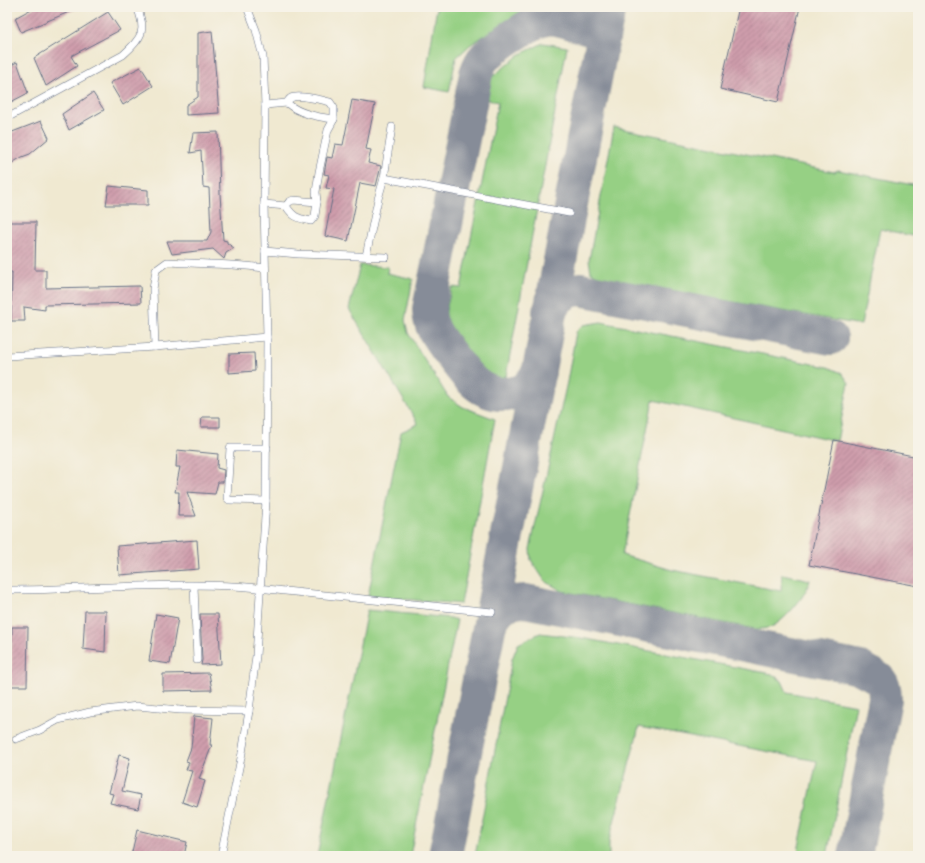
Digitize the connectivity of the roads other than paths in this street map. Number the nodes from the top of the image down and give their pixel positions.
1 (137, 7) edge
2 (247, 7) edge
3 (287, 103) junction
4 (265, 105) junction
5 (7, 118) edge
6 (334, 119) junction
7 (392, 127) dead end
8 (384, 178) junction
9 (317, 202) junction
10 (264, 204) junction
11 (286, 206) junction
12 (569, 213) dead end
13 (265, 250) junction
14 (366, 256) junction
15 (386, 257) dead end
16 (265, 268) junction
17 (267, 337) junction
18 (155, 347) junction
19 (7, 356) edge
20 (267, 448) junction
21 (266, 501) junction
22 (194, 586) junction
23 (261, 588) junction
24 (7, 590) edge
25 (492, 612) dead end
26 (197, 660) dead end
27 (249, 711) junction
28 (16, 739) dead end
29 (221, 856) edge

1 - 5 lane
2 - 4 lane
3 - 4 lane
3 - 6 lane
3 - 6 lane
4 - 10 lane
6 - 9 lane
7 - 8 lane
8 - 12 lane
8 - 14 lane
9 - 11 lane
9 - 11 lane
10 - 11 lane
10 - 13 lane
13 - 14 lane
13 - 16 lane
14 - 15 lane
16 - 17 lane
16 - 18 lane
17 - 18 lane
17 - 20 lane
18 - 19 lane
20 - 21 lane
20 - 21 lane
21 - 23 lane
22 - 23 lane
22 - 24 lane
22 - 26 lane
23 - 25 lane
23 - 27 lane
27 - 28 lane
27 - 29 lane

